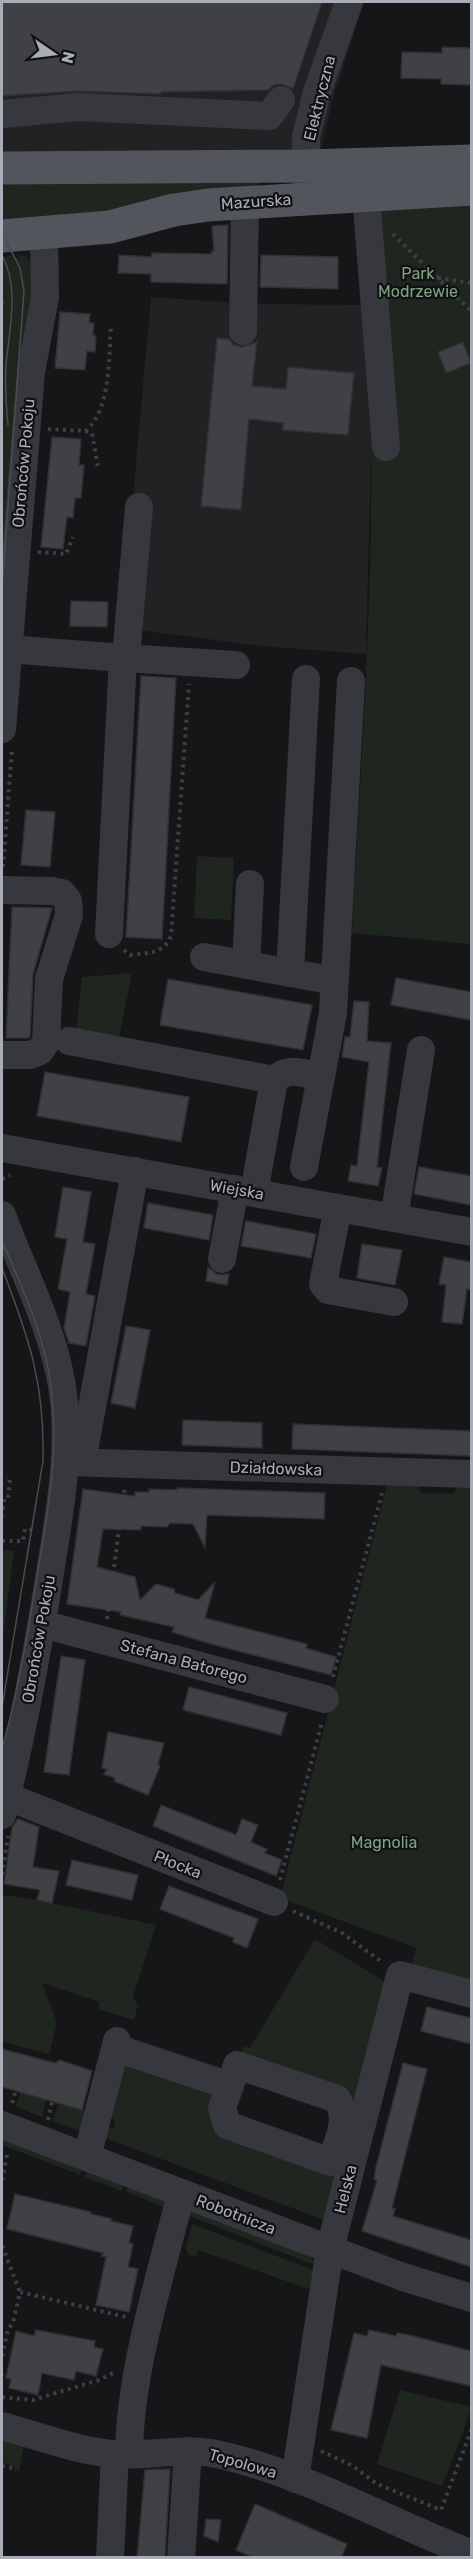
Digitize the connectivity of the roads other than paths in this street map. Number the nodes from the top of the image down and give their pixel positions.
1 (348, 2) edge
2 (281, 100) dead end
3 (2, 114) edge
4 (471, 161) edge
5 (2, 168) edge
6 (307, 182) junction
7 (471, 189) edge
8 (245, 202) junction
9 (366, 208) junction
10 (44, 234) junction
11 (2, 236) edge
12 (243, 331) dead end
13 (386, 447) dead end
14 (139, 507) dead end
15 (8, 649) junction
16 (123, 658) junction
17 (236, 665) dead end
18 (306, 679) dead end
19 (351, 681) dead end
20 (2, 729) edge
21 (250, 884) dead end
22 (2, 890) edge
23 (109, 934) dead end
24 (204, 957) dead end
25 (246, 965) junction
26 (290, 973) junction
27 (335, 981) junction
28 (69, 1041) dead end
29 (421, 1050) dead end
30 (2, 1055) edge
31 (320, 1077) junction
32 (274, 1080) junction
33 (2, 1148) edge
34 (304, 1167) dead end
35 (135, 1171) junction
36 (244, 1191) junction
37 (338, 1208) junction
38 (2, 1215) edge
39 (394, 1218) junction
40 (471, 1232) edge
41 (222, 1259) dead end
42 (394, 1302) dead end
43 (74, 1462) junction
44 (471, 1474) edge
45 (42, 1624) junction
46 (325, 1699) dead end
47 (6, 1814) edge
48 (274, 1902) road end
49 (471, 1994) edge
50 (230, 2086) dead end
51 (7, 2126) edge
52 (87, 2157) junction
53 (181, 2193) junction
54 (330, 2249) junction
55 (471, 2298) edge
56 (2, 2426) edge
57 (188, 2451) junction
58 (122, 2454) junction
59 (295, 2479) junction
60 (460, 2553) edge
61 (110, 2558) edge
62 (181, 2558) edge

1 - 6 street, Elektryczna
2 - 3 street
4 - 6 main road, Mazurska
5 - 6 main road, Mazurska
6 - 8 main road, Mazurska
6 - 9 main road, Mazurska
7 - 9 main road, Mazurska
8 - 10 main road, Mazurska
8 - 12 street
9 - 13 street
10 - 11 main road, Mazurska
10 - 15 street, Obrońców Pokoju
14 - 16 street
15 - 16 street
15 - 20 street, Obrońców Pokoju
16 - 17 street
16 - 23 street
18 - 26 street
19 - 27 street
21 - 25 street
22 - 30 street
24 - 25 street
25 - 26 street
26 - 27 street
27 - 31 street
28 - 32 street
29 - 39 street
31 - 32 street
31 - 34 street
32 - 36 street
33 - 35 street, Wiejska
35 - 36 street, Wiejska
35 - 43 street, Obrońców Pokoju
36 - 37 street, Wiejska
36 - 41 street
37 - 39 street, Wiejska
37 - 42 street
38 - 43 street, Obrońców Pokoju
39 - 40 street, Wiejska
43 - 44 street, Działdowska
43 - 45 street, Obrońców Pokoju
45 - 46 street, Stefana Batorego
45 - 47 street, Obrońców Pokoju
47 - 48 street, Płocka
49 - 54 street, Helska
50 - 52 street
51 - 52 street, Robotnicza
52 - 53 street, Robotnicza
53 - 54 street, Robotnicza
53 - 58 street
54 - 55 street, Robotnicza
54 - 59 street, Helska
56 - 58 street, Topolowa
57 - 58 street, Topolowa
57 - 59 street, Topolowa
57 - 62 street
58 - 61 street
59 - 60 street, Topolowa

